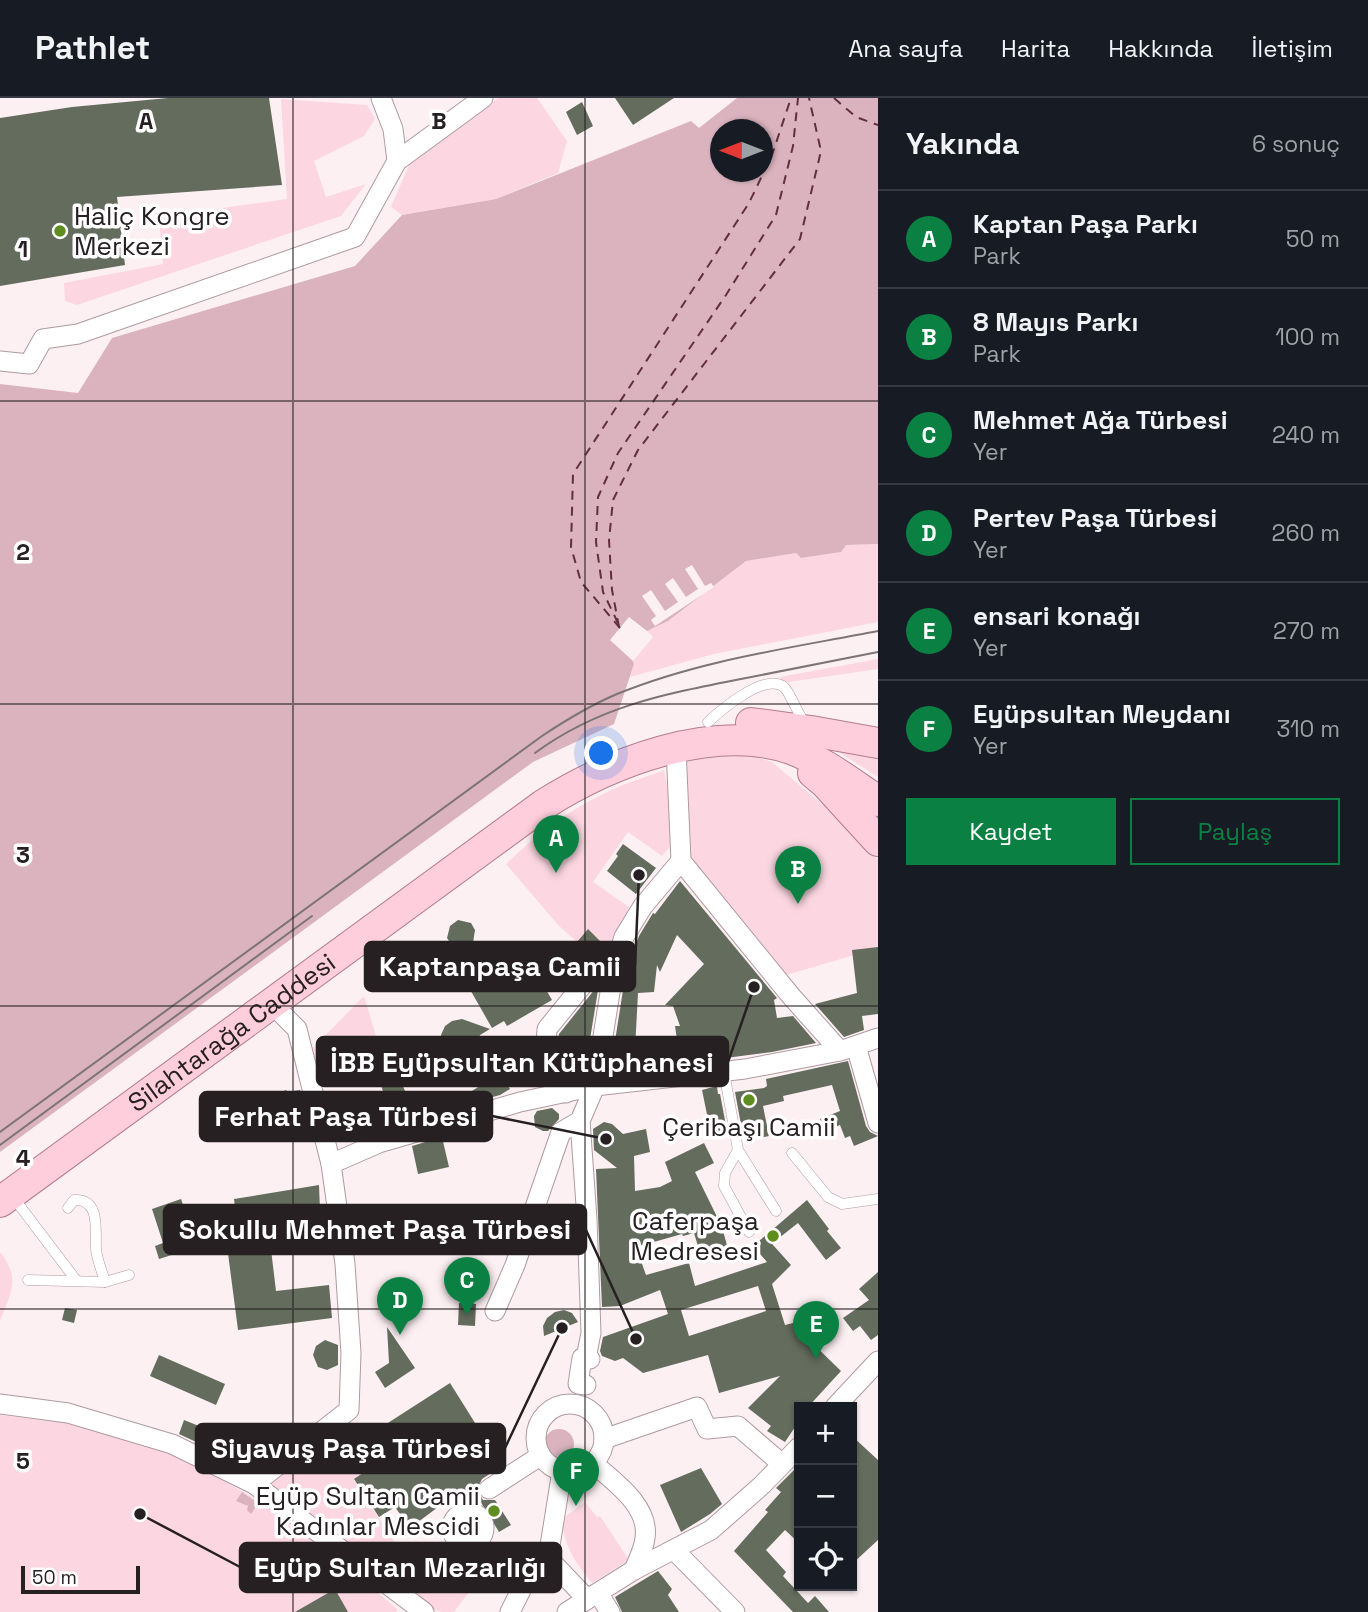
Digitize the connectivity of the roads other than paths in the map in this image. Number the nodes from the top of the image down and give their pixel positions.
1 (381, 98) edge
2 (483, 98) edge
3 (397, 161) junction
4 (0, 361) edge
5 (708, 722) junction
6 (811, 730) junction
7 (766, 743) junction
8 (878, 743) edge
9 (676, 748) junction
10 (878, 801) edge
11 (878, 841) edge
12 (681, 861) junction
13 (617, 957) junction
14 (271, 1003) junction
15 (878, 1038) edge
16 (848, 1049) junction
17 (723, 1072) junction
18 (595, 1086) junction
19 (566, 1093) junction
20 (580, 1121) junction
21 (878, 1123) edge
22 (738, 1150) junction
23 (792, 1153) dead end
24 (331, 1164) junction
25 (4, 1191) edge
26 (878, 1199) edge
27 (68, 1208) dead end
28 (776, 1210) dead end
29 (749, 1232) dead end
30 (129, 1275) dead end
31 (28, 1280) dead end
32 (76, 1280) junction
33 (105, 1282) junction
34 (495, 1311) dead end
35 (878, 1361) edge
36 (840, 1402) edge
37 (0, 1404) edge
38 (579, 1405) junction
39 (604, 1439) junction
40 (794, 1452) edge
41 (540, 1456) junction
42 (593, 1463) junction
43 (782, 1464) junction
44 (562, 1472) junction
45 (254, 1484) junction
46 (478, 1499) dead end
47 (674, 1551) junction
48 (548, 1558) junction
49 (634, 1570) junction
50 (592, 1596) junction
51 (424, 1612) edge
52 (510, 1612) edge
53 (566, 1612) edge
54 (610, 1612) edge
55 (735, 1612) edge

1 - 3 street
2 - 3 street
3 - 4 street
5 - 6 main road, Silahtarağa Caddesi
5 - 6 lane
5 - 25 main road, Silahtarağa Caddesi
6 - 8 main road, Silahtarağa Caddesi
7 - 9 main road, Silahtarağa Caddesi
7 - 10 main road, Silahtarağa Caddesi
7 - 11 main road
9 - 12 street
9 - 14 main road, Silahtarağa Caddesi
12 - 13 street
12 - 16 street
13 - 18 street
13 - 19 street
14 - 24 street
14 - 25 main road, Silahtarağa Caddesi
15 - 16 street
16 - 17 street
16 - 21 street
17 - 18 street
17 - 22 lane
18 - 19 street
18 - 20 street
19 - 24 street
20 - 34 street
20 - 38 street
22 - 28 lane
22 - 29 lane
23 - 26 lane
24 - 45 street
25 - 32 lane
27 - 33 lane
30 - 33 lane
31 - 32 lane
32 - 33 lane
35 - 36 street
37 - 45 street
38 - 39 street
38 - 41 street
39 - 42 street
39 - 43 street
40 - 43 street
41 - 44 street
41 - 46 street
42 - 44 street
42 - 49 street
43 - 47 street
44 - 48 street
45 - 51 street
47 - 49 street
47 - 55 street
48 - 50 street
48 - 52 street
49 - 50 street
50 - 53 street
50 - 54 street

